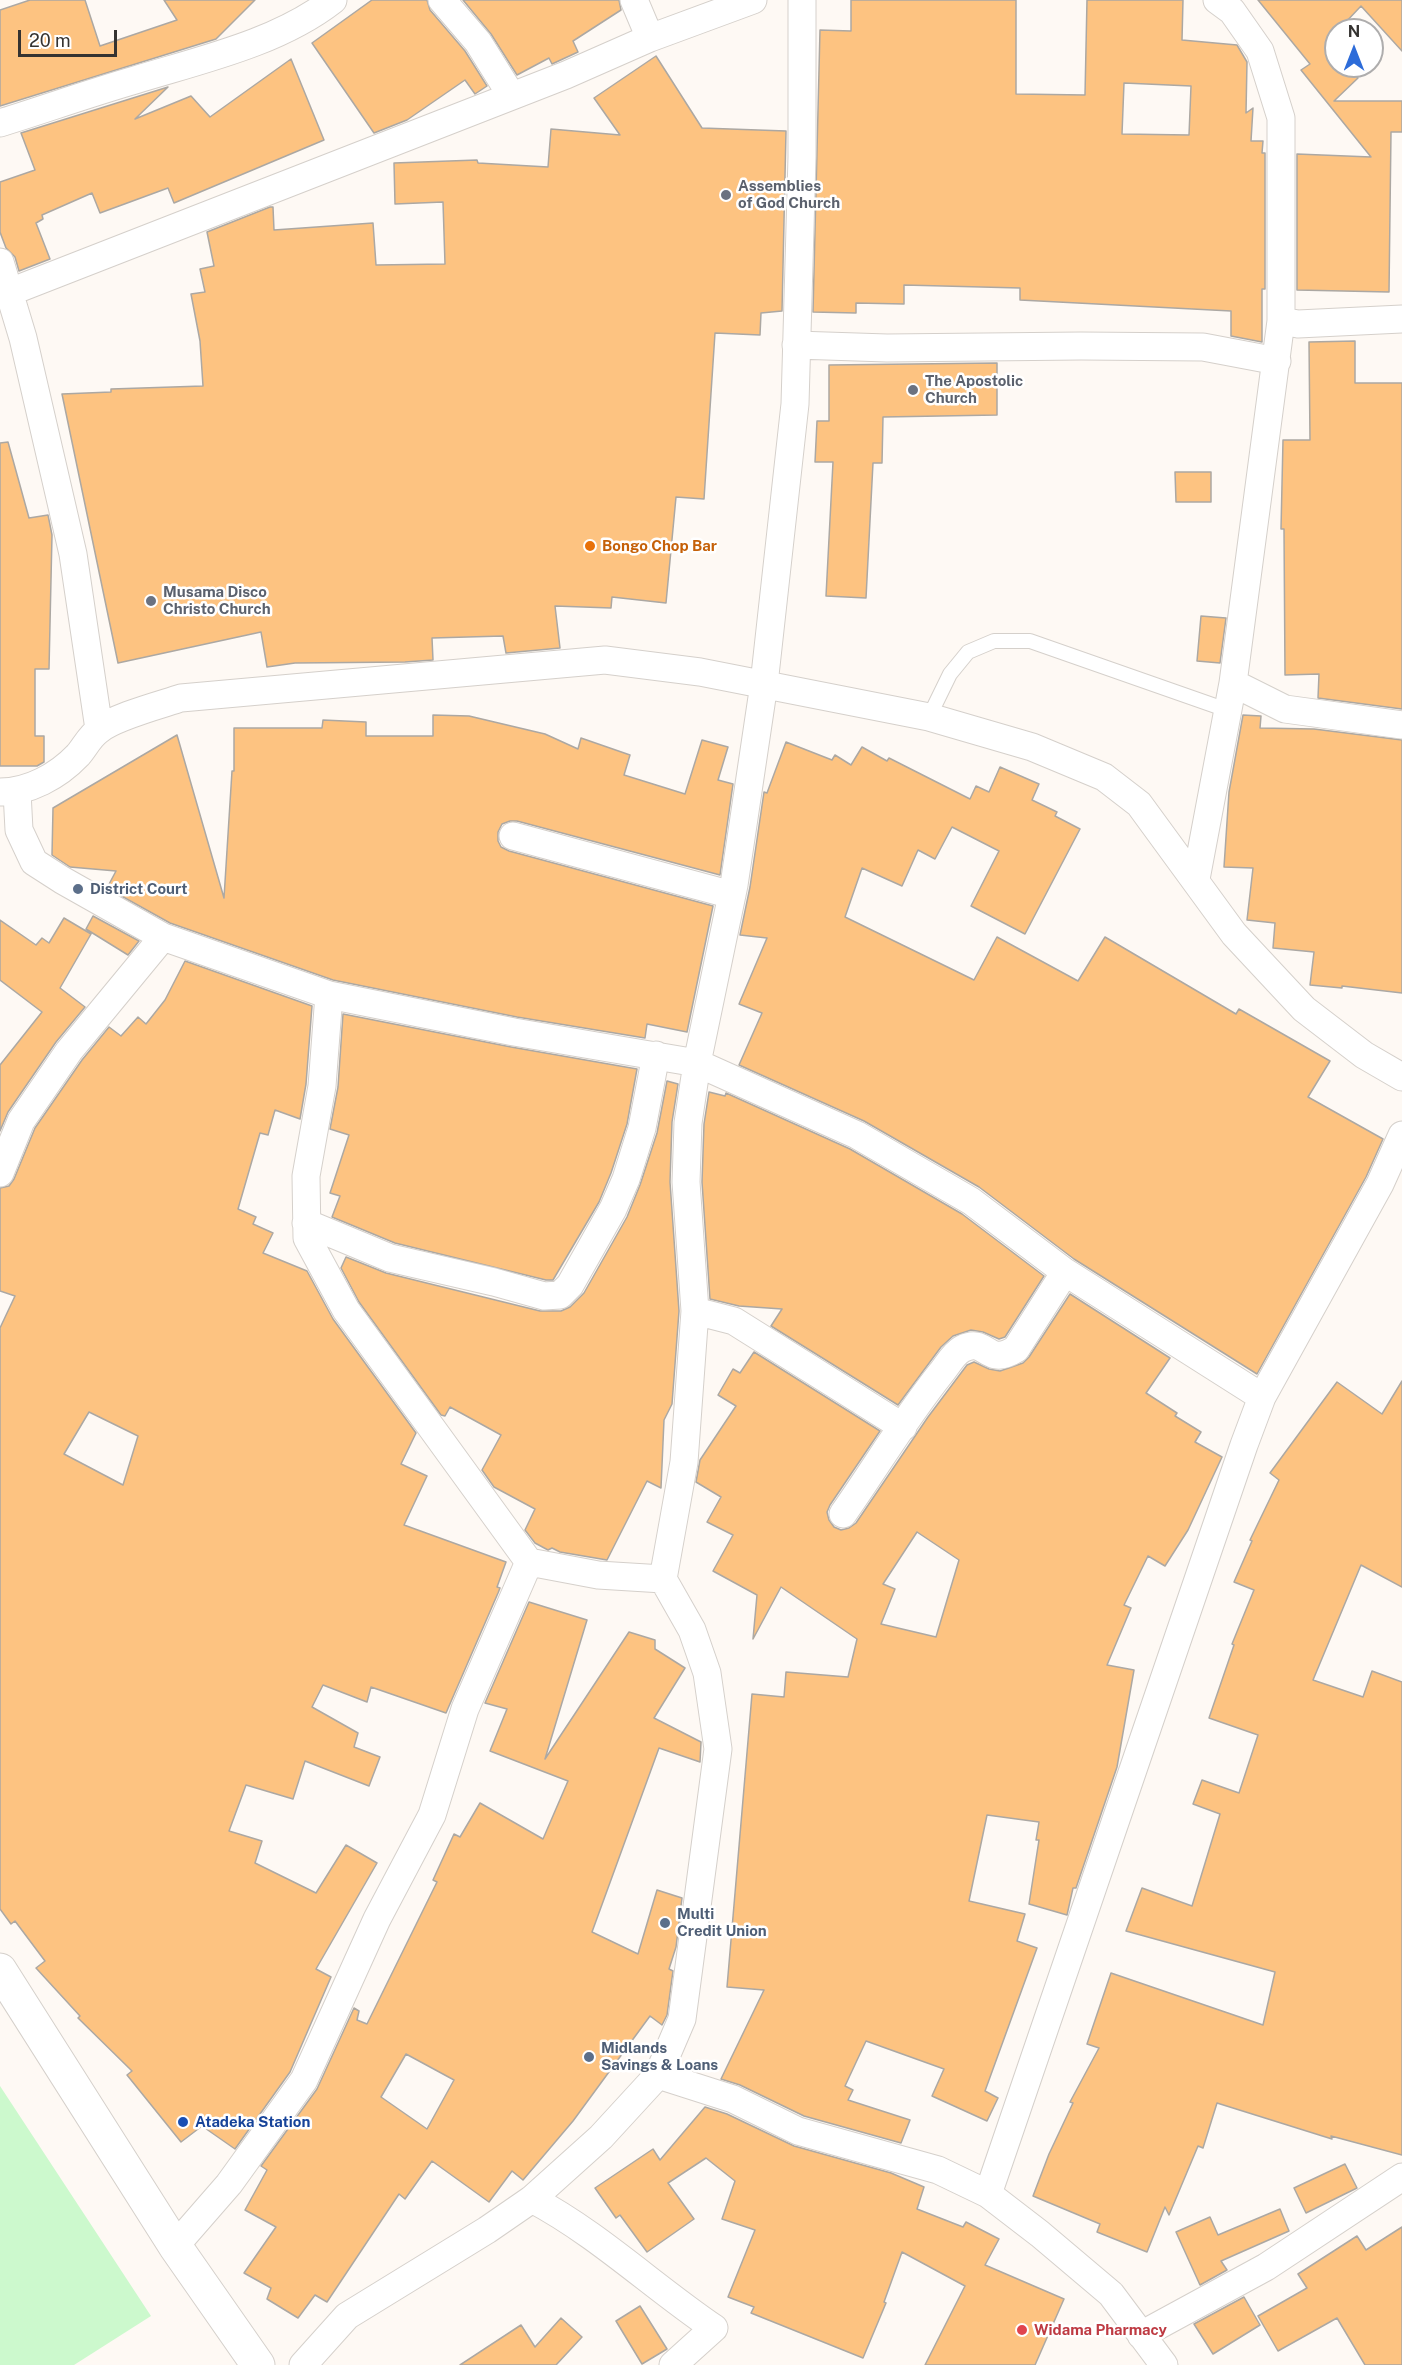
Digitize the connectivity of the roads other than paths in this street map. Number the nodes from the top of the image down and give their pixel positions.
1 (333, 0) edge
2 (442, 0) edge
3 (634, 0) edge
4 (753, 0) edge
5 (802, 0) edge
6 (1217, 0) edge
7 (650, 38) junction
8 (511, 95) junction
9 (0, 123) edge
10 (0, 262) edge
11 (10, 292) junction
12 (1402, 319) edge
13 (1281, 321) junction
14 (796, 345) junction
15 (1277, 361) junction
16 (1233, 682) junction
17 (764, 684) junction
18 (1227, 710) junction
19 (929, 717) junction
20 (1402, 725) edge
21 (99, 729) junction
22 (8, 792) edge
23 (513, 836) dead end
24 (1196, 879) junction
25 (732, 895) junction
26 (163, 937) junction
27 (329, 994) junction
28 (656, 1055) junction
29 (697, 1062) junction
30 (1402, 1077) edge
31 (1402, 1135) edge
32 (0, 1173) edge
33 (306, 1223) junction
34 (1065, 1272) junction
35 (695, 1311) junction
36 (1262, 1397) junction
37 (903, 1427) junction
38 (843, 1514) dead end
39 (529, 1562) junction
40 (663, 1579) junction
41 (0, 1970) edge
42 (658, 2075) junction
43 (1402, 2177) edge
44 (988, 2194) junction
45 (532, 2199) junction
46 (175, 2246) junction
47 (1141, 2335) junction
48 (258, 2365) edge
49 (303, 2365) edge
50 (673, 2365) edge
51 (1164, 2365) edge

1 - 9 street
2 - 8 street
3 - 7 street
4 - 7 street
5 - 14 street
6 - 13 street
7 - 8 street
8 - 11 street
10 - 11 street
11 - 21 street
12 - 13 street
13 - 15 street
14 - 15 street
14 - 17 street
15 - 16 street
16 - 18 street
16 - 20 street
17 - 19 street
17 - 21 street
17 - 25 street
18 - 19 lane
18 - 24 street
19 - 24 street
21 - 22 street
22 - 26 street
23 - 25 street
24 - 30 street
25 - 29 street
26 - 27 street
26 - 32 street
27 - 28 street
27 - 33 street
28 - 29 street
28 - 33 street
29 - 34 street
29 - 35 street
31 - 36 street
33 - 39 street
34 - 36 street
34 - 37 street
35 - 37 street
35 - 40 street
36 - 44 street
37 - 38 street
39 - 40 street
39 - 46 street
40 - 42 street
41 - 46 main road
42 - 44 street
42 - 45 street
43 - 47 street
44 - 47 street
45 - 49 street
45 - 50 street
46 - 48 main road
47 - 51 street

